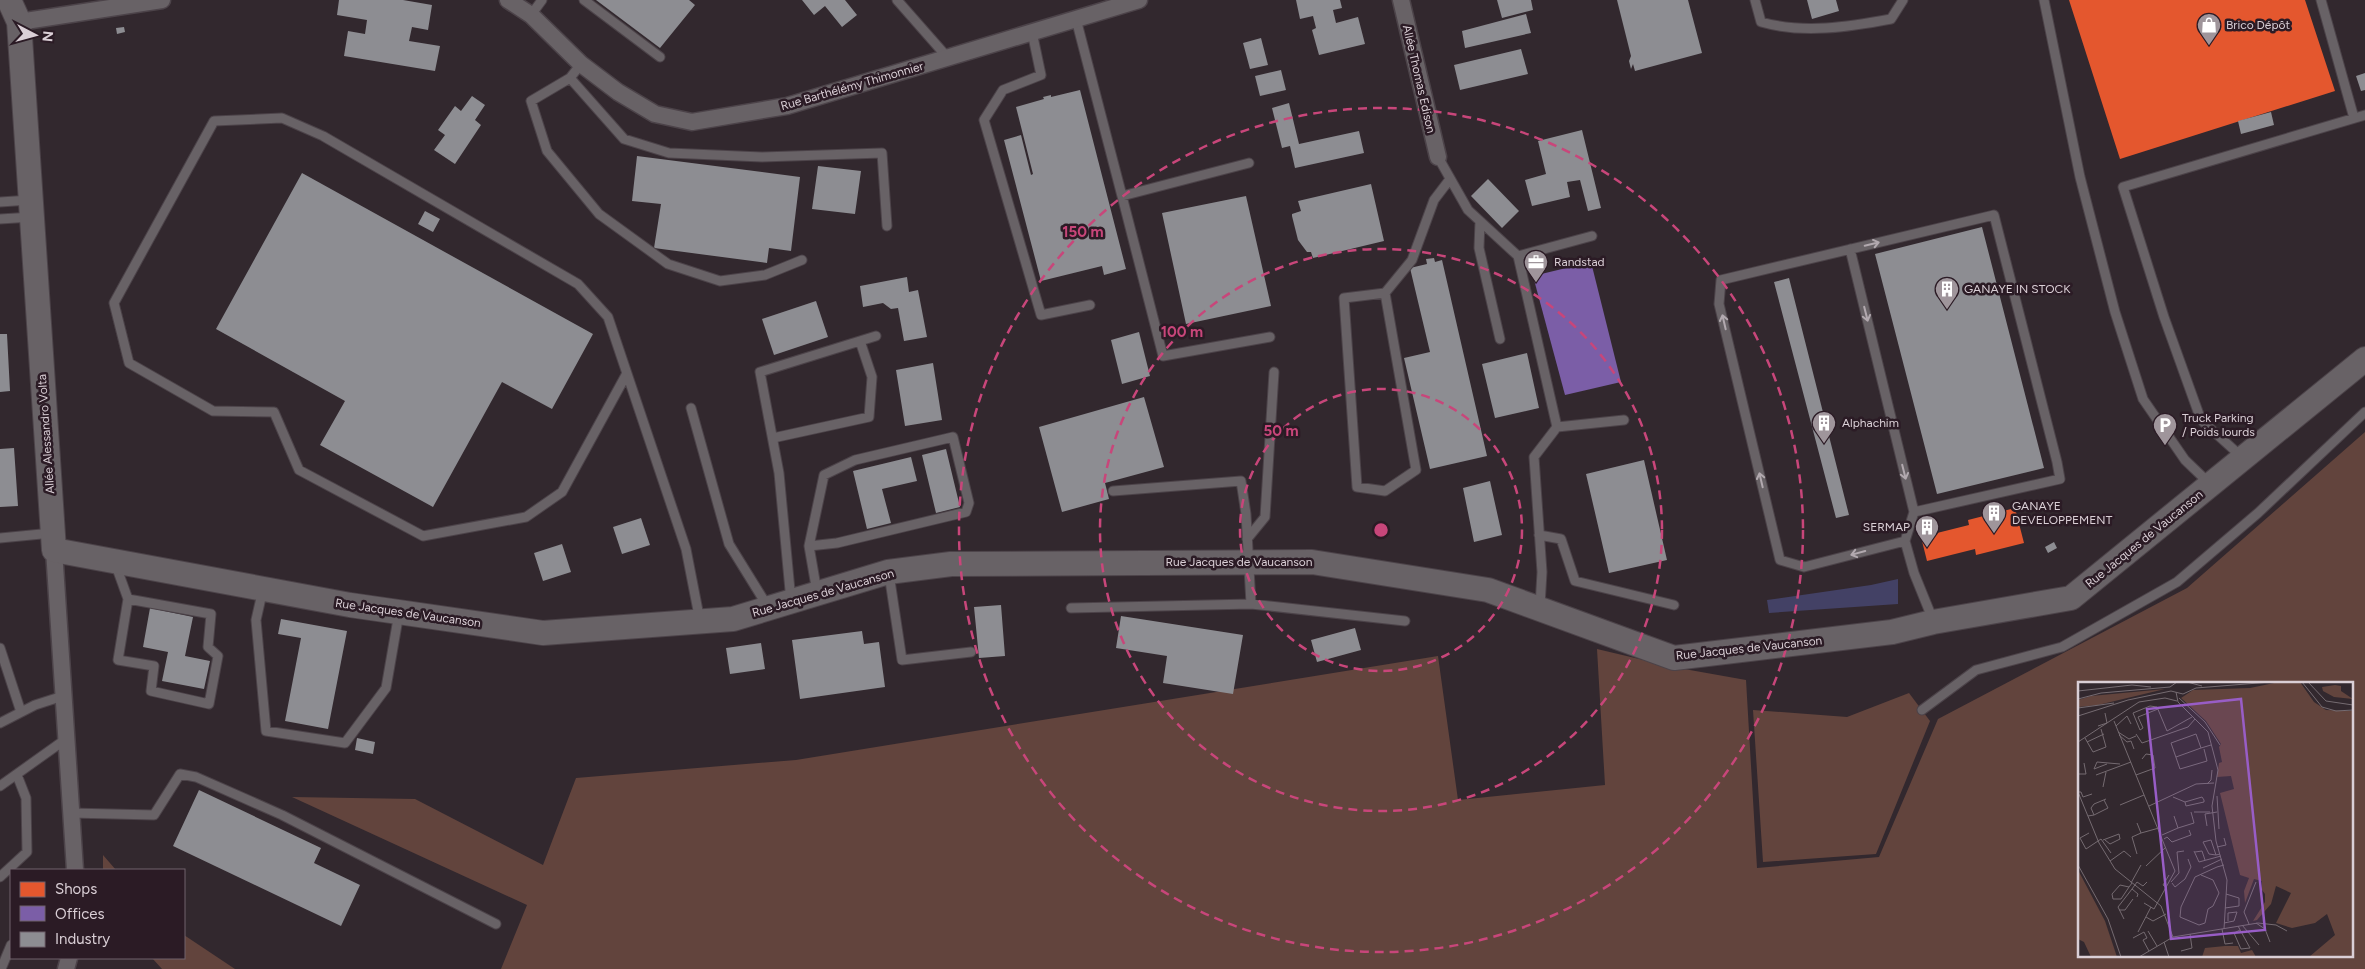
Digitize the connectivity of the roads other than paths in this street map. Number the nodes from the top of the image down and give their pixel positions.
1 (10, 0) edge
2 (162, 0) edge
3 (508, 0) edge
4 (542, 0) edge
5 (584, 0) edge
6 (898, 0) edge
7 (1139, 0) edge
8 (1401, 0) edge
9 (1755, 0) edge
10 (1903, 0) edge
11 (2044, 0) edge
12 (2321, 0) edge
13 (530, 16) junction
14 (1076, 19) junction
15 (19, 22) junction
16 (1032, 32) junction
17 (660, 56) dead end
18 (948, 58) junction
19 (581, 64) junction
20 (570, 78) junction
21 (2365, 115) edge
22 (2354, 118) junction
23 (1438, 157) joint
24 (1249, 163) dead end
25 (1450, 179) junction
26 (1122, 196) junction
27 (0, 202) edge
28 (32, 209) junction
29 (0, 219) edge
30 (1480, 221) junction
31 (888, 226) dead end
32 (1592, 236) dead end
33 (1850, 249) junction
34 (1518, 256) junction
35 (802, 260) dead end
36 (1385, 293) junction
37 (1090, 305) dead end
38 (876, 336) dead end
39 (1270, 337) dead end
40 (1500, 339) dead end
41 (860, 341) junction
42 (2365, 359) edge
43 (1274, 372) dead end
44 (626, 375) junction
45 (691, 408) dead end
46 (2365, 412) edge
47 (1624, 420) dead end
48 (1558, 427) junction
49 (772, 438) junction
50 (2245, 459) junction
51 (2210, 484) junction
52 (1113, 491) dead end
53 (1914, 512) junction
54 (1539, 535) junction
55 (0, 538) edge
56 (53, 541) junction
57 (1905, 541) junction
58 (808, 546) junction
59 (1248, 550) junction
60 (114, 561) junction
61 (888, 572) junction
62 (263, 589) junction
63 (818, 592) junction
64 (128, 599) junction
65 (791, 601) junction
66 (1251, 604) junction
67 (1674, 605) dead end
68 (768, 608) junction
69 (1071, 608) dead end
70 (1540, 609) junction
71 (399, 612) junction
72 (700, 621) junction
73 (1405, 621) dead end
74 (1933, 622) junction
75 (0, 648) edge
76 (971, 652) dead end
77 (63, 696) junction
78 (1922, 710) dead end
79 (22, 712) junction
80 (0, 723) edge
81 (66, 739) junction
82 (17, 775) junction
83 (0, 786) edge
84 (71, 813) junction
85 (75, 869) edge
86 (0, 877) edge
87 (496, 924) dead end
88 (10, 948) edge
89 (2, 969) edge

1 - 15 street, Allée Alessandro Volta
2 - 15 street
3 - 13 street, Rue Barthélémy Thimonnier
4 - 13 lane
5 - 17 lane
6 - 18 lane
7 - 14 street, Rue Barthélémy Thimonnier
8 - 23 street, Allée Thomas Edison
9 - 10 lane
11 - 51 lane
12 - 22 lane
13 - 19 street, Rue Barthélémy Thimonnier
14 - 16 street, Rue Barthélémy Thimonnier
14 - 26 lane
15 - 28 street, Allée Alessandro Volta
16 - 18 street, Rue Barthélémy Thimonnier
16 - 37 lane
18 - 19 street, Rue Barthélémy Thimonnier
19 - 20 lane
20 - 31 lane
20 - 35 lane
21 - 22 lane
22 - 50 lane
23 - 25 lane
24 - 26 lane
25 - 30 lane
25 - 36 lane
26 - 39 lane
27 - 28 lane
28 - 29 lane
28 - 56 street, Allée Alessandro Volta
30 - 34 lane
30 - 40 lane
32 - 34 lane
33 -> 53 lane
33 -> 53 lane
57 -> 33 lane
34 - 48 lane
36 - 36 lane
38 - 41 lane
41 - 49 lane
41 - 49 lane
42 - 50 street, Rue Jacques de Vaucanson
43 - 59 lane
44 - 44 lane
44 - 72 lane
45 - 68 lane
46 - 78 lane
47 - 48 lane
48 - 54 lane
49 - 65 lane
50 - 51 street, Rue Jacques de Vaucanson
51 - 74 street, Rue Jacques de Vaucanson
52 - 59 lane
53 - 57 lane
54 - 67 lane
54 - 70 lane
55 - 56 lane
56 - 60 street, Rue Jacques de Vaucanson
56 - 77 street, Allée Alessandro Volta
57 - 74 lane
58 - 58 lane
58 - 63 lane
59 - 61 street, Rue Jacques de Vaucanson
59 - 66 lane
59 - 70 street, Rue Jacques de Vaucanson
60 - 62 street, Rue Jacques de Vaucanson
60 - 64 lane
61 - 63 street, Rue Jacques de Vaucanson
61 - 76 lane
62 - 71 street, Rue Jacques de Vaucanson
62 - 71 lane
63 - 65 street, Rue Jacques de Vaucanson
64 - 64 lane
65 - 68 street, Rue Jacques de Vaucanson
66 - 69 lane
66 - 73 lane
68 - 72 street, Rue Jacques de Vaucanson
70 - 74 street, Rue Jacques de Vaucanson
71 - 72 street, Rue Jacques de Vaucanson
75 - 79 lane
77 - 79 lane
77 - 81 street, Allée Alessandro Volta
79 - 80 lane
81 - 82 lane
81 - 84 street, Allée Alessandro Volta
82 - 83 lane
82 - 86 lane
84 - 85 street, Allée Alessandro Volta
84 - 87 lane
88 - 89 lane

